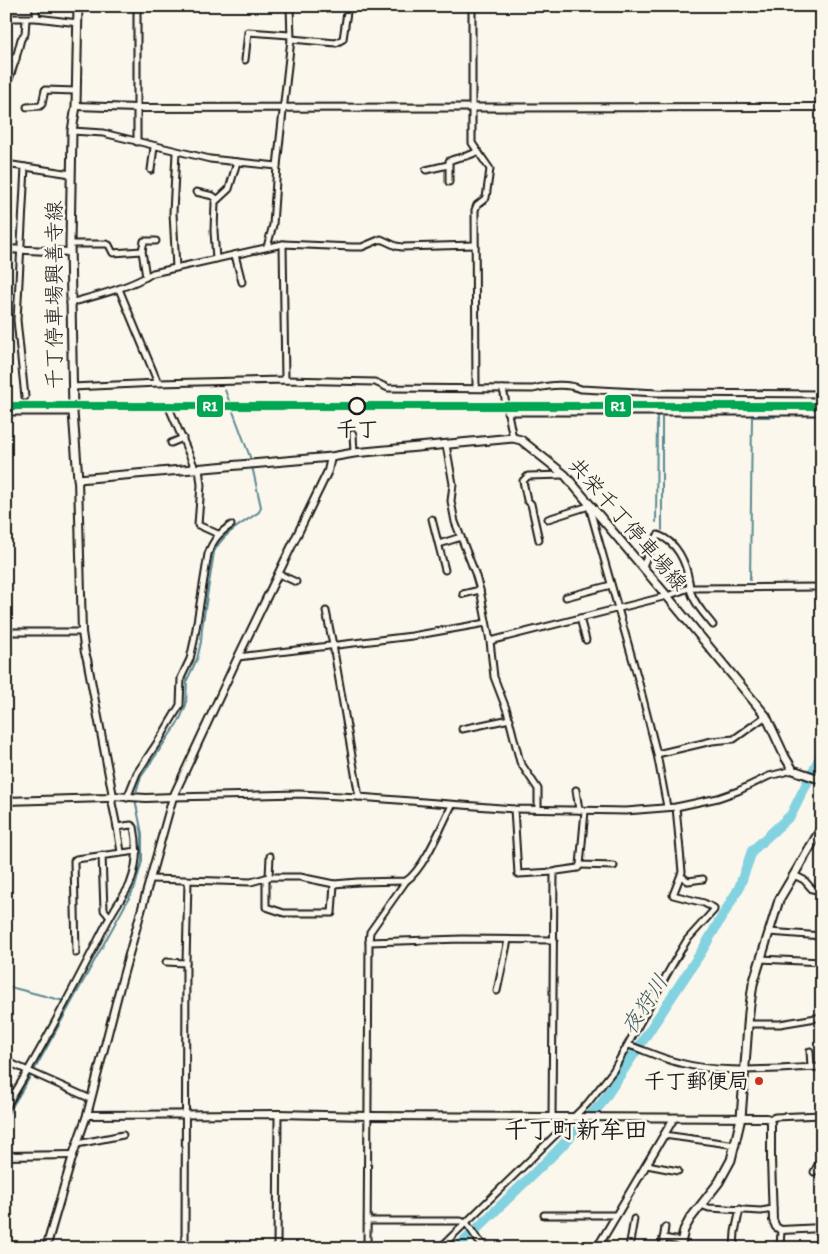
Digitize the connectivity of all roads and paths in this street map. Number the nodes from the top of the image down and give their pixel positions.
1 (35, 6) edge
2 (78, 6) edge
3 (137, 6) edge
4 (290, 6) edge
5 (350, 6) edge
6 (472, 6) edge
7 (6, 18) edge
8 (36, 18) junction
9 (26, 19) junction
10 (78, 23) junction
11 (290, 37) junction
12 (6, 56) edge
13 (16, 59) junction
14 (245, 60) dead end
15 (6, 88) edge
16 (76, 91) junction
17 (76, 106) junction
18 (26, 107) dead end
19 (283, 107) junction
20 (472, 107) junction
21 (137, 108) junction
22 (822, 108) edge
23 (72, 131) junction
24 (137, 142) junction
25 (154, 147) junction
26 (477, 151) junction
27 (176, 152) junction
28 (237, 162) junction
29 (6, 164) edge
30 (448, 165) junction
31 (277, 166) junction
32 (25, 167) junction
33 (151, 170) dead end
34 (426, 170) dead end
35 (71, 174) junction
36 (448, 182) dead end
37 (196, 192) dead end
38 (217, 199) junction
39 (156, 241) dead end
40 (283, 244) junction
41 (475, 245) junction
42 (267, 247) junction
43 (70, 248) junction
44 (6, 249) edge
45 (21, 250) junction
46 (142, 251) junction
47 (235, 255) junction
48 (216, 259) junction
49 (144, 267) junction
50 (176, 268) junction
51 (136, 269) dead end
52 (146, 277) junction
53 (242, 282) dead end
54 (119, 289) junction
55 (70, 303) junction
56 (285, 380) junction
57 (158, 383) junction
58 (72, 387) junction
59 (476, 388) junction
60 (503, 388) junction
61 (822, 394) edge
62 (25, 397) dead end
63 (170, 410) dead end
64 (6, 412) edge
65 (73, 412) junction
66 (507, 412) junction
67 (822, 412) edge
68 (353, 434) dead end
69 (183, 438) junction
70 (513, 438) junction
71 (170, 443) dead end
72 (446, 445) junction
73 (354, 453) junction
74 (331, 457) junction
75 (197, 468) junction
76 (565, 475) junction
77 (78, 479) junction
78 (590, 505) junction
79 (432, 519) dead end
80 (548, 519) dead end
81 (231, 525) dead end
82 (218, 534) junction
83 (461, 538) junction
84 (540, 540) dead end
85 (438, 544) junction
86 (643, 566) junction
87 (445, 570) dead end
88 (279, 574) junction
89 (296, 582) dead end
90 (611, 585) junction
91 (822, 587) edge
92 (689, 588) junction
93 (480, 590) junction
94 (462, 594) dead end
95 (667, 596) junction
96 (566, 597) dead end
97 (618, 608) junction
98 (326, 610) dead end
99 (580, 618) junction
100 (486, 623) junction
101 (713, 625) dead end
102 (7, 632) edge
103 (82, 632) junction
104 (586, 640) dead end
105 (490, 641) junction
106 (333, 646) junction
107 (238, 657) junction
108 (766, 716) junction
109 (510, 719) junction
110 (462, 729) dead end
111 (657, 754) junction
112 (793, 770) junction
113 (820, 779) edge
114 (576, 790) dead end
115 (113, 796) junction
116 (174, 797) junction
117 (359, 797) junction
118 (132, 798) junction
119 (6, 801) edge
120 (452, 805) junction
121 (667, 807) junction
122 (676, 807) junction
123 (514, 809) junction
124 (538, 809) junction
125 (579, 810) junction
126 (586, 811) junction
127 (117, 827) junction
128 (822, 827) edge
129 (136, 851) junction
130 (121, 852) junction
131 (102, 855) junction
132 (270, 856) dead end
133 (580, 865) junction
134 (614, 866) dead end
135 (554, 872) junction
136 (794, 875) junction
137 (681, 876) junction
138 (267, 877) junction
139 (703, 878) dead end
140 (151, 879) junction
141 (188, 881) junction
142 (406, 881) junction
143 (334, 884) junction
144 (822, 891) edge
145 (110, 917) junction
146 (769, 932) junction
147 (822, 936) edge
148 (508, 940) junction
149 (554, 940) junction
150 (369, 942) junction
151 (76, 953) dead end
152 (760, 959) junction
153 (166, 962) dead end
154 (822, 962) edge
155 (186, 963) junction
156 (497, 991) dead end
157 (822, 1017) edge
158 (749, 1024) junction
159 (630, 1045) junction
160 (810, 1051) dead end
161 (6, 1061) edge
162 (811, 1067) junction
163 (822, 1067) edge
164 (745, 1070) junction
165 (29, 1072) junction
166 (91, 1099) junction
167 (6, 1107) edge
168 (185, 1114) junction
169 (278, 1114) junction
170 (87, 1115) junction
171 (822, 1115) edge
172 (368, 1116) junction
173 (552, 1117) junction
174 (574, 1117) junction
175 (674, 1118) junction
176 (741, 1118) junction
177 (770, 1119) junction
178 (123, 1135) dead end
179 (664, 1135) junction
180 (77, 1144) junction
181 (736, 1145) junction
182 (73, 1155) junction
183 (6, 1156) edge
184 (822, 1157) edge
185 (646, 1165) junction
186 (678, 1171) dead end
187 (814, 1172) dead end
188 (701, 1205) junction
189 (740, 1209) junction
190 (773, 1209) junction
191 (616, 1214) junction
192 (544, 1215) dead end
193 (634, 1219) dead end
194 (368, 1221) junction
195 (466, 1224) junction
196 (665, 1227) dead end
197 (822, 1228) edge
198 (780, 1230) junction
199 (663, 1238) junction
200 (478, 1240) joint
201 (681, 1244) edge
202 (46, 1248) edge
203 (185, 1248) edge
204 (277, 1248) edge
205 (367, 1248) edge
206 (440, 1248) edge
207 (486, 1248) edge
208 (596, 1248) edge
209 (629, 1248) edge
210 (662, 1248) edge
211 (734, 1248) edge
212 (780, 1248) edge

1 - 8 street
2 - 10 main road, 千丁停車場興善寺線
3 - 21 street
4 - 11 street
5 - 11 street
6 - 20 street
7 - 9 street
8 - 9 street
8 - 10 street
9 - 13 street
10 - 16 main road, 千丁停車場興善寺線
11 - 14 street
11 - 19 street
12 - 13 street
13 - 15 street
16 - 17 main road, 千丁停車場興善寺線
16 - 18 street
17 - 21 street
17 - 23 main road, 千丁停車場興善寺線
19 - 20 street
19 - 21 street
19 - 31 street
20 - 22 street
20 - 26 street
21 - 24 street
23 - 24 street
23 - 35 main road, 千丁停車場興善寺線
24 - 25 street
25 - 27 street
25 - 33 street
26 - 30 street
26 - 41 street
27 - 28 street
27 - 50 street
28 - 31 street
28 - 38 street
29 - 32 street
30 - 34 street
30 - 36 street
31 - 42 street
32 - 35 street
32 - 45 street
35 - 43 main road, 千丁停車場興善寺線
37 - 38 street
38 - 48 street
39 - 46 street
40 - 41 street
40 - 42 street
40 - 56 street
41 - 59 street
42 - 47 street
43 - 45 street
43 - 46 street
43 - 55 main road, 千丁停車場興善寺線
44 - 45 street
45 - 62 street
46 - 49 street
47 - 48 street
47 - 53 street
48 - 50 street
49 - 51 street
49 - 52 street
50 - 52 street
52 - 54 street
54 - 55 street
54 - 57 street
55 - 58 main road, 千丁停車場興善寺線
56 - 57 street
56 - 59 street
57 - 58 street
58 - 65 main road, 千丁停車場興善寺線
59 - 60 street
60 - 61 street
60 - 66 street
63 - 69 street
64 - 65 street
65 - 77 main road, 千丁停車場興善寺線
66 - 67 street
66 - 70 street
68 - 73 street
69 - 71 street
69 - 75 street
70 - 72 main road
70 - 76 main road, 共栄千丁停車場線
72 - 73 main road
72 - 83 street
73 - 74 main road
74 - 75 main road
74 - 88 street
75 - 77 main road
75 - 82 street
76 - 78 main road, 共栄千丁停車場線
76 - 84 street
77 - 103 street
78 - 80 street
78 - 86 main road, 共栄千丁停車場線
78 - 90 street
79 - 85 street
81 - 82 street
82 - 118 street
83 - 85 street
83 - 93 street
85 - 87 street
86 - 92 street
86 - 95 main road, 共栄千丁停車場線
88 - 89 street
88 - 107 street
90 - 96 street
90 - 97 street
91 - 92 street
92 - 95 street
92 - 101 street
93 - 94 street
93 - 100 street
95 - 97 street
95 - 108 main road, 共栄千丁停車場線
97 - 99 street
97 - 111 street
98 - 106 street
99 - 104 street
99 - 105 street
100 - 105 street
100 - 106 street
102 - 103 street
103 - 115 street
105 - 109 street
106 - 107 street
106 - 117 street
107 - 116 street
108 - 111 street
108 - 112 main road, 共栄千丁停車場線
109 - 110 street
109 - 124 street
111 - 121 street
112 - 113 main road
112 - 122 street
114 - 125 street
115 - 118 street
115 - 119 street
115 - 127 street
116 - 117 street
116 - 118 street
116 - 140 street
117 - 120 street
120 - 123 street
120 - 142 street
121 - 122 street
121 - 126 street
122 - 137 street
123 - 124 street
123 - 135 street
124 - 125 street
125 - 126 street
126 - 133 street
127 - 129 street
127 - 130 street
128 - 136 main road
129 - 130 street
129 - 145 street
130 - 131 street
131 - 145 street
131 - 151 street
132 - 138 street
133 - 134 street
133 - 135 street
135 - 149 street
136 - 144 street
136 - 146 main road
137 - 139 street
137 - 159 street
138 - 141 street
138 - 143 street
138 - 143 street
140 - 141 street
140 - 166 street
141 - 155 street
142 - 143 street
142 - 150 street
145 - 165 street
146 - 147 street
146 - 152 main road
148 - 149 street
148 - 150 street
148 - 156 street
149 - 173 street
150 - 172 street
152 - 154 street
152 - 158 main road
153 - 155 street
155 - 168 street
157 - 158 street
158 - 164 main road
159 - 164 street
159 - 174 street
160 - 162 street
161 - 165 street
162 - 163 street
162 - 164 street
164 - 176 main road
165 - 166 street
165 - 167 street
166 - 170 street
168 - 169 street
168 - 170 street
168 - 203 street
169 - 172 street
169 - 204 street
170 - 180 street
171 - 177 street
172 - 173 street
172 - 194 street
173 - 174 street
174 - 175 street
174 - 195 street
175 - 176 street
175 - 179 street
176 - 177 street
176 - 181 main road
177 - 190 street
178 - 180 street
179 - 181 street
179 - 185 street
180 - 182 street
181 - 188 main road
182 - 183 street
182 - 202 street
184 - 187 street
185 - 186 street
185 - 191 street
188 - 189 street
188 - 201 main road
189 - 190 street
189 - 211 street
190 - 198 street
191 - 192 street
191 - 208 street
193 - 209 street
194 - 195 street
194 - 205 street
195 - 200 street
195 - 206 street
196 - 199 street
197 - 198 street
198 - 212 street
199 - 201 street
199 - 210 street
200 - 207 street

